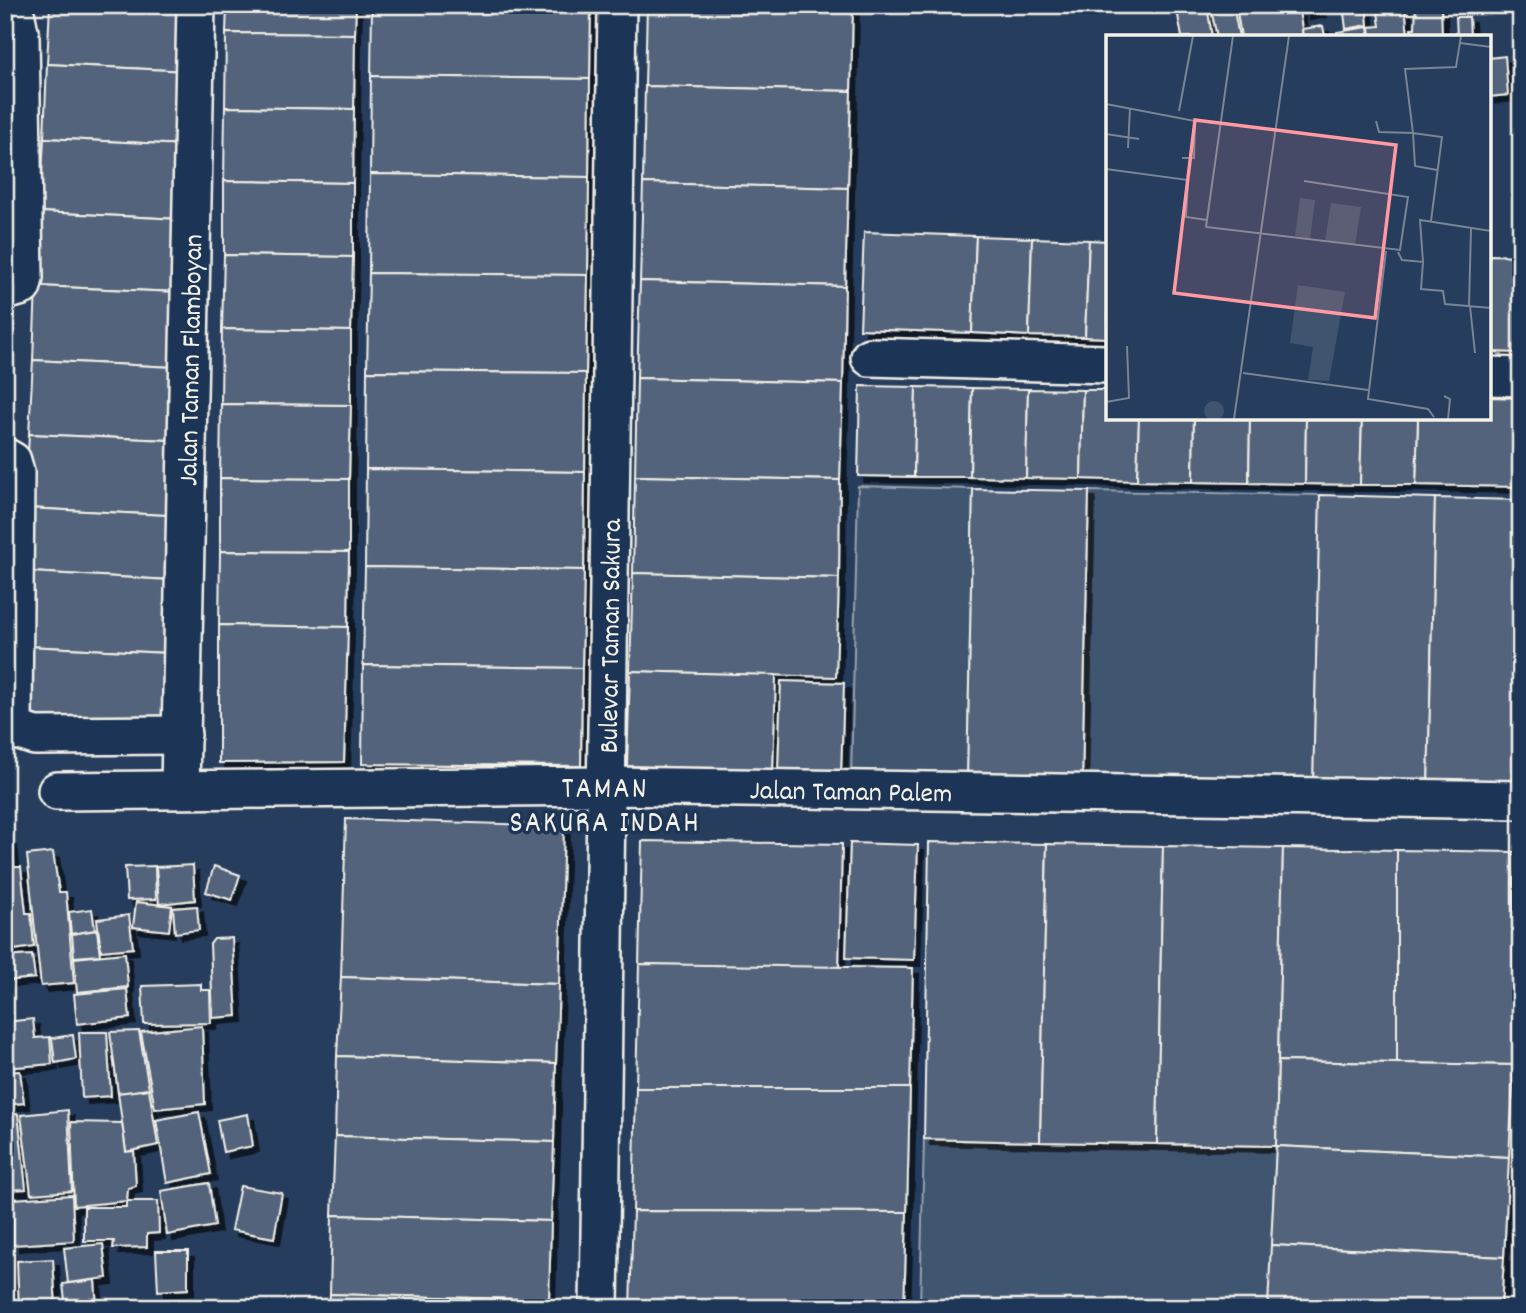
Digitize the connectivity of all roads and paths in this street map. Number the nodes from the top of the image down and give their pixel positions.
1 (196, 5) edge
2 (617, 5) edge
3 (5, 10) edge
4 (5, 291) edge
5 (870, 357) dead end
6 (1106, 364) edge
7 (1491, 376) edge
8 (1521, 377) edge
9 (5, 457) edge
10 (182, 726) junction
11 (607, 786) junction
12 (180, 789) junction
13 (57, 791) dead end
14 (1521, 800) edge
15 (599, 1308) edge

1 - 10 street, Jalan Taman Flamboyan
2 - 11 street, Bulevar Taman Sakura
3 - 4 street
5 - 6 street
7 - 8 street
9 - 10 street
10 - 12 street, Jalan Taman Flamboyan
11 - 12 street, Jalan Taman Palem
11 - 14 street, Jalan Taman Palem
11 - 15 street, Bulevar Taman Sakura
12 - 13 street, Jalan Taman Palem

